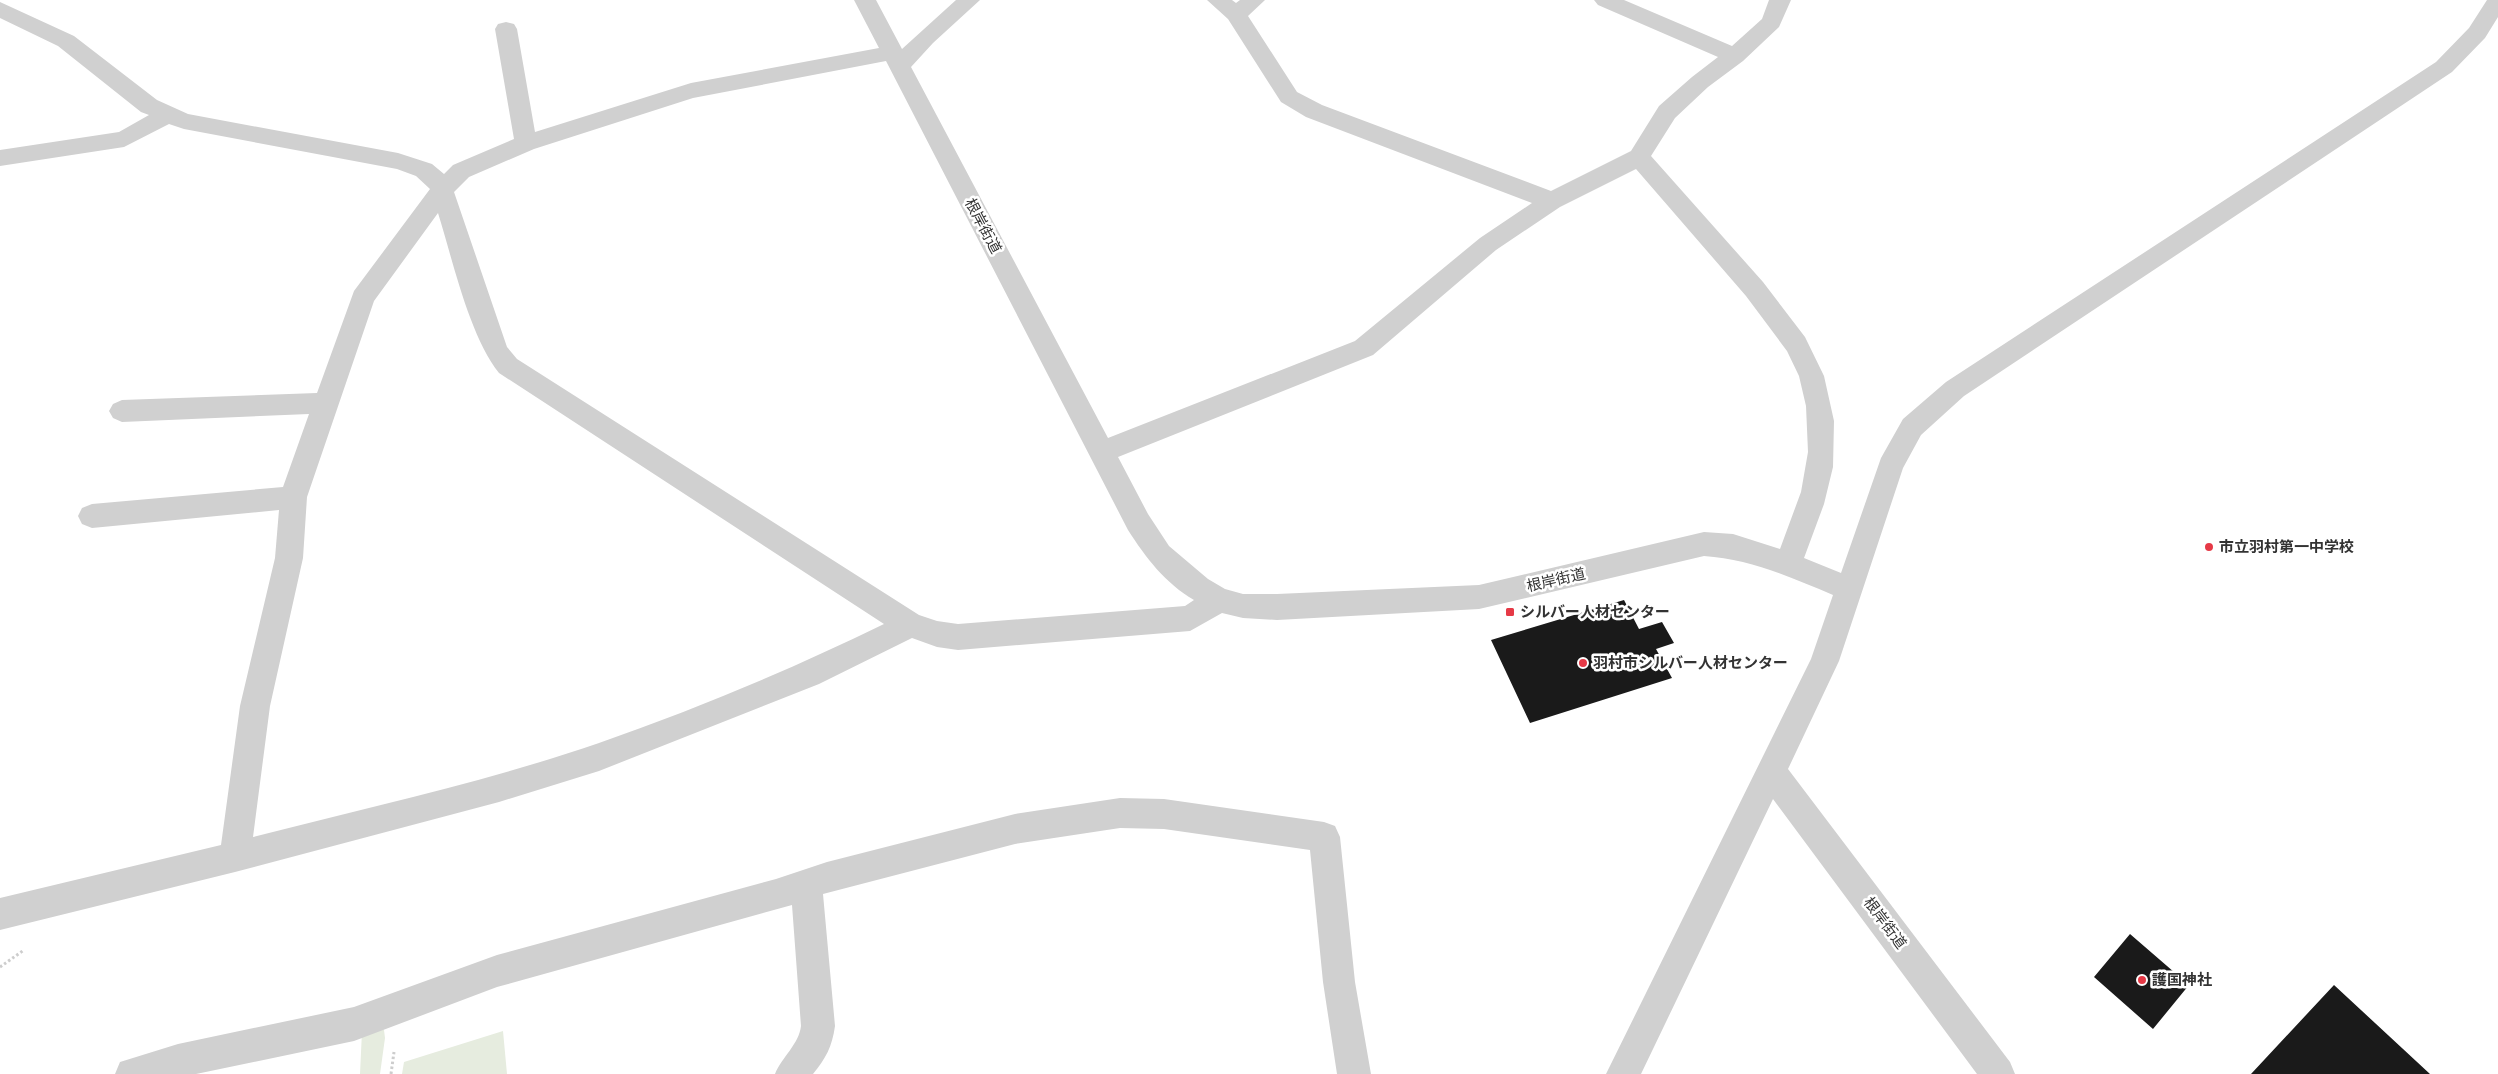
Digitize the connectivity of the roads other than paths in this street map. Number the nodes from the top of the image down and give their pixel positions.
1 (865, 0) edge
2 (969, 0) edge
3 (1218, 0) edge
4 (1254, 0) edge
5 (1605, 0) edge
6 (1780, 0) edge
7 (2498, 0) edge
8 (0, 8) edge
9 (1236, 14) junction
10 (506, 29) dead end
11 (1736, 56) junction
12 (896, 59) junction
13 (167, 115) junction
14 (526, 143) junction
15 (1639, 157) junction
16 (0, 158) edge
17 (442, 190) junction
18 (1552, 201) junction
19 (326, 403) junction
20 (122, 410) dead end
21 (1102, 452) junction
22 (293, 497) junction
23 (92, 516) dead end
24 (1788, 564) junction
25 (1850, 589) junction
26 (1220, 600) junction
27 (910, 625) junction
28 (1772, 772) junction
29 (235, 857) junction
30 (806, 886) junction
31 (0, 914) edge
32 (132, 1074) edge
33 (792, 1074) edge
34 (1354, 1074) edge
35 (1623, 1074) edge
36 (1998, 1074) edge

1 - 12 street, 根岸街道
2 - 12 street
3 - 9 street
4 - 9 street
5 - 11 street
6 - 11 street
7 - 25 street
8 - 13 street
9 - 18 street
10 - 14 street
11 - 15 street
12 - 14 street
12 - 21 street, 根岸街道
13 - 16 street
13 - 17 street
14 - 17 street
15 - 18 street
15 - 24 street
17 - 19 street
17 - 27 street
18 - 21 street
19 - 20 street
19 - 22 street
21 - 26 street, 根岸街道
22 - 23 street
22 - 29 street
24 - 25 street, 根岸街道
24 - 26 street, 根岸街道
25 - 28 street
26 - 27 street
27 - 29 street
28 - 35 street
28 - 36 street, 根岸街道
29 - 31 street
30 - 32 street
30 - 33 street
30 - 34 street

